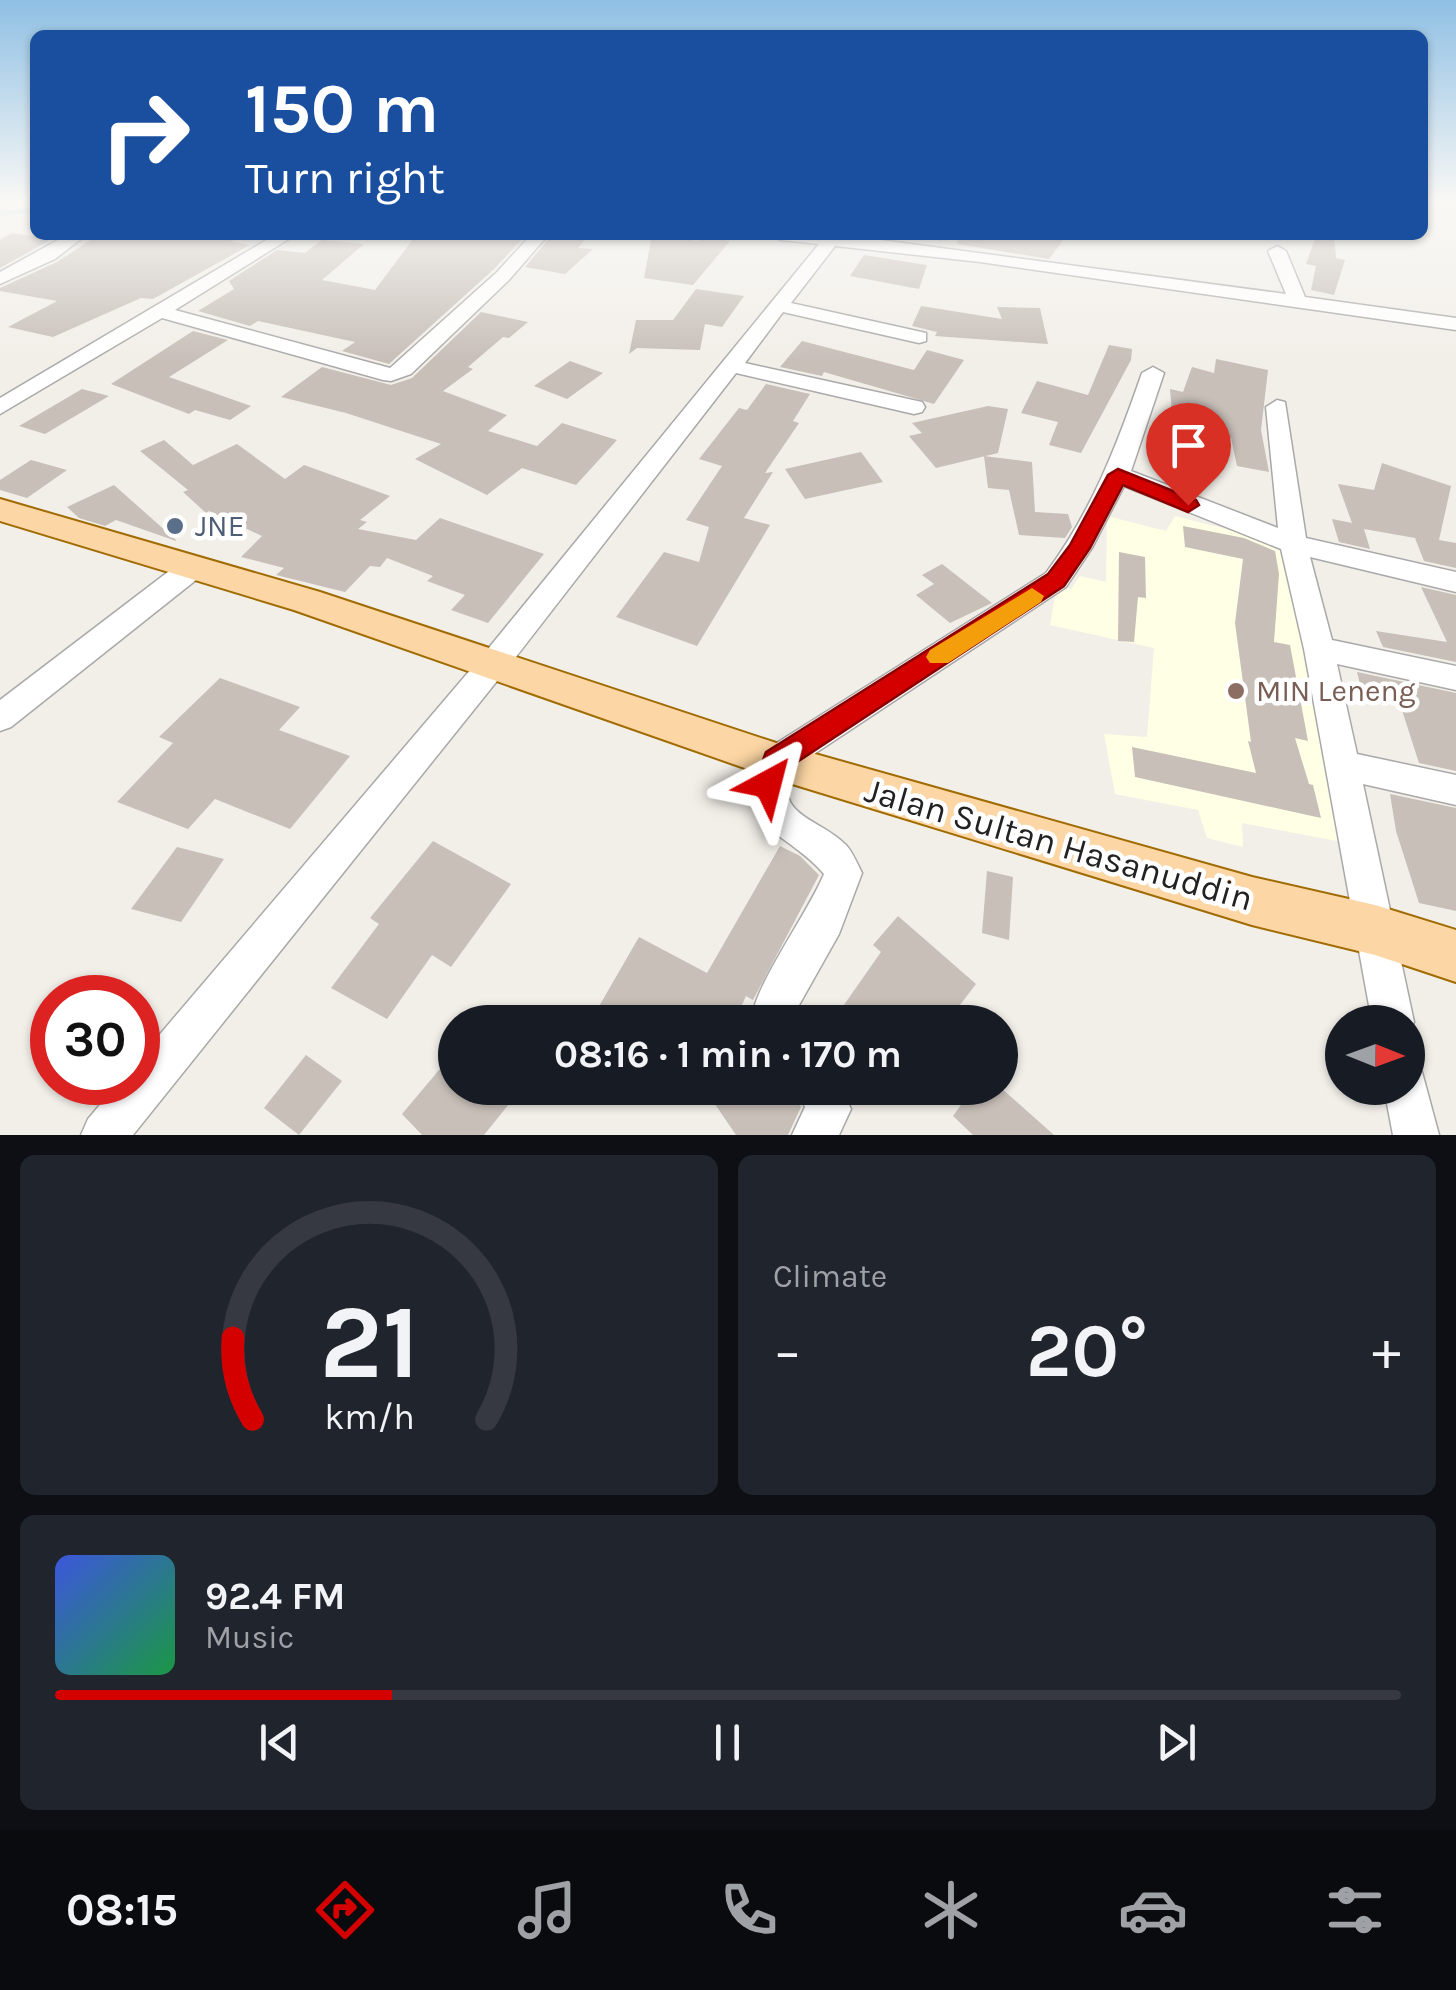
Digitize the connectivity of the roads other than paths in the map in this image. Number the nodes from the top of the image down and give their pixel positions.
1 (42, 254) edge
2 (256, 254) edge
3 (522, 254) edge
4 (821, 254) edge
5 (1008, 254) edge
6 (1278, 254) edge
7 (4, 274) edge
8 (1298, 302) junction
9 (780, 306) junction
10 (161, 312) junction
11 (1456, 324) edge
12 (919, 337) dead end
13 (732, 366) junction
14 (1153, 374) dead end
15 (0, 407) edge
16 (914, 407) dead end
17 (1277, 408) dead end
18 (1118, 475) junction
19 (0, 510) edge
20 (1294, 544) junction
21 (191, 569) junction
22 (1456, 582) edge
23 (1319, 649) junction
24 (494, 664) junction
25 (1456, 678) edge
26 (0, 718) edge
27 (776, 760) junction
28 (1342, 766) junction
29 (1456, 790) edge
30 (1375, 930) junction
31 (1456, 956) edge
32 (776, 1005) edge
33 (1390, 1005) edge
34 (826, 1105) edge
35 (1410, 1105) edge
36 (104, 1135) edge
37 (815, 1135) edge
38 (1416, 1135) edge

1 - 7 street
2 - 10 street
3 - 10 street
4 - 9 street
5 - 8 street
6 - 8 street
8 - 11 street
9 - 12 street
9 - 13 street
10 - 15 street
13 - 16 street
13 - 24 street
14 - 18 street
17 - 20 street
18 - 20 street
18 - 27 street
19 - 21 main road, Jalan Sultan Hasanuddin
20 - 22 street
20 - 23 street
21 - 24 main road, Jalan Sultan Hasanuddin
21 - 26 street
23 - 25 street
23 - 28 street
24 - 27 main road, Jalan Sultan Hasanuddin
24 - 36 street
27 - 30 main road, Jalan Sultan Hasanuddin
27 - 32 street
28 - 29 street
28 - 30 street
30 - 31 main road, Jalan Sultan Hasanuddin
30 - 33 street
34 - 37 street
35 - 38 street

